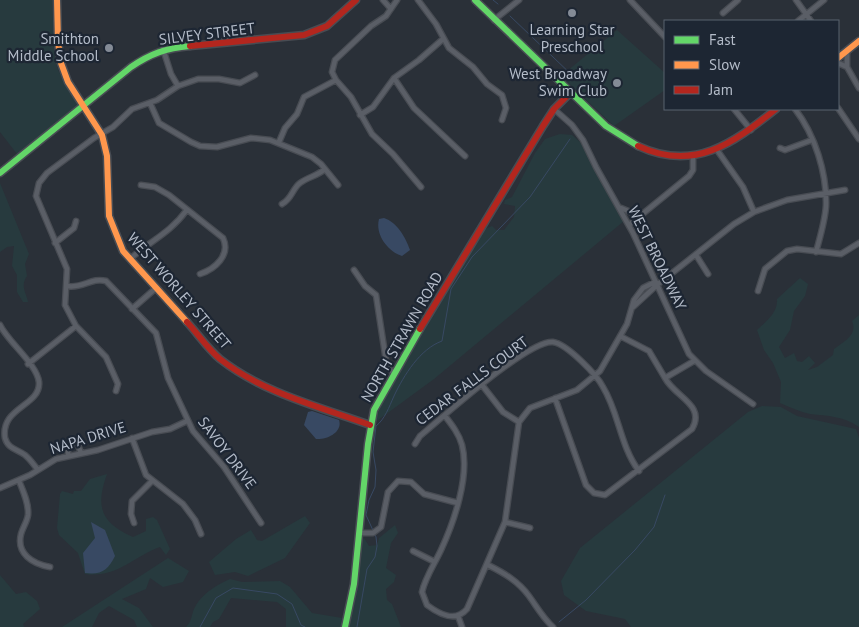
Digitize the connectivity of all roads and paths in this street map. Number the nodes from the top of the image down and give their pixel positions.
1 (57, 0) edge
2 (356, 0) edge
3 (383, 0) edge
4 (396, 0) edge
5 (418, 0) edge
6 (474, 0) edge
7 (519, 0) edge
8 (630, 0) edge
9 (738, 0) edge
10 (796, 0) edge
11 (824, 0) edge
12 (391, 9) junction
13 (723, 13) dead end
14 (806, 15) junction
15 (494, 20) junction
16 (799, 20) edge
17 (810, 20) edge
18 (664, 36) edge
19 (443, 39) junction
20 (859, 41) edge
21 (163, 49) junction
22 (847, 51) junction
23 (839, 57) edge
24 (839, 59) edge
25 (847, 67) junction
26 (255, 75) dead end
27 (394, 78) junction
28 (336, 80) junction
29 (178, 86) junction
30 (859, 88) edge
31 (570, 93) junction
32 (150, 103) junction
33 (84, 105) junction
34 (554, 109) junction
35 (839, 109) edge
36 (735, 110) edge
37 (775, 110) edge
38 (796, 110) edge
39 (360, 115) junction
40 (502, 120) dead end
41 (751, 130) junction
42 (102, 133) junction
43 (859, 139) edge
44 (812, 140) junction
45 (279, 142) junction
46 (780, 148) dead end
47 (717, 150) junction
48 (465, 156) dead end
49 (693, 156) junction
50 (325, 169) junction
51 (0, 173) edge
52 (141, 184) dead end
53 (338, 186) dead end
54 (421, 187) dead end
55 (845, 190) dead end
56 (826, 194) junction
57 (282, 204) dead end
58 (619, 207) junction
59 (186, 210) junction
60 (754, 212) junction
61 (640, 216) junction
62 (76, 221) dead end
63 (629, 225) junction
64 (55, 243) junction
65 (859, 244) edge
66 (816, 252) junction
67 (696, 255) junction
68 (130, 259) junction
69 (354, 270) dead end
70 (200, 274) dead end
71 (708, 274) dead end
72 (657, 284) junction
73 (67, 286) junction
74 (156, 288) junction
75 (758, 291) dead end
76 (132, 309) junction
77 (0, 325) edge
78 (76, 326) junction
79 (620, 336) junction
80 (694, 361) junction
81 (28, 364) junction
82 (394, 373) junction
83 (594, 376) junction
84 (665, 378) junction
85 (482, 385) junction
86 (116, 391) dead end
87 (555, 398) junction
88 (753, 404) dead end
89 (445, 416) junction
90 (187, 421) junction
91 (519, 422) junction
92 (370, 425) junction
93 (132, 438) junction
94 (415, 444) dead end
95 (81, 453) junction
96 (68, 455) junction
97 (38, 470) junction
98 (639, 471) junction
99 (19, 481) junction
100 (152, 481) junction
101 (0, 488) edge
102 (458, 503) junction
103 (505, 522) junction
104 (134, 523) dead end
105 (261, 523) dead end
106 (530, 528) dead end
107 (201, 534) dead end
108 (364, 534) junction
109 (413, 551) dead end
110 (435, 562) junction
111 (488, 565) junction
112 (50, 567) dead end
113 (458, 616) junction
114 (345, 627) edge
115 (462, 627) edge
116 (553, 627) edge

1 - 33 street, WEST WORLEY STREET
2 - 21 street, SILVEY STREET
3 - 12 street
4 - 12 street
5 - 19 street
6 - 15 street
7 - 15 street
8 - 18 street
9 - 13 street
10 - 14 street
11 - 14 street
12 - 28 street
14 - 16 street
14 - 17 street
15 - 31 street
19 - 27 street
19 - 40 street
20 - 22 street
21 - 29 street
21 - 33 street, SILVEY STREET
22 - 23 street
22 - 25 street
24 - 25 street
25 - 30 street
26 - 29 street
27 - 39 street
27 - 48 street
28 - 39 street
28 - 45 street
29 - 32 street
31 - 34 street, NORTH STRAWN ROAD
31 - 49 street
32 - 42 street
32 - 45 street
33 - 42 street, WEST WORLEY STREET
33 - 51 street, SILVEY STREET
34 - 58 street, WEST BROADWAY
34 - 82 street, NORTH STRAWN ROAD
35 - 43 street
36 - 41 street
37 - 41 street
38 - 44 street
39 - 54 street
41 - 47 street
42 - 64 street
42 - 68 street, WEST WORLEY STREET
44 - 46 street
44 - 56 street
45 - 50 street
47 - 49 street
47 - 60 street
49 - 61 street
50 - 53 street
50 - 57 street
52 - 59 street
55 - 56 street
56 - 60 street
56 - 66 street
58 - 61 street
58 - 63 street, WEST BROADWAY
59 - 68 street
59 - 70 street
60 - 67 street
61 - 63 street
62 - 64 street
63 - 72 street, WEST BROADWAY
64 - 73 street
65 - 66 street
66 - 75 street
67 - 71 street
67 - 72 street
68 - 74 street, WEST WORLEY STREET
69 - 82 street
72 - 79 street
72 - 80 street, WEST BROADWAY
73 - 76 street, SAVOY DRIVE
73 - 78 street
74 - 76 street
74 - 92 street, WEST WORLEY STREET
76 - 90 street, SAVOY DRIVE
77 - 81 street
78 - 81 street
78 - 86 street
79 - 83 street
79 - 84 street
80 - 84 street
80 - 88 street, WEST BROADWAY
81 - 97 street
82 - 92 street, NORTH STRAWN ROAD
83 - 85 street, CEDAR FALLS COURT
83 - 87 street
83 - 98 street, CEDAR FALLS COURT
84 - 98 street
85 - 89 street, CEDAR FALLS COURT
85 - 91 street
87 - 91 street
87 - 98 street
89 - 94 street, CEDAR FALLS COURT
89 - 102 street
90 - 93 street, NAPA DRIVE
90 - 105 street, SAVOY DRIVE
91 - 103 street
92 - 108 street, NORTH STRAWN ROAD
93 - 95 street, NAPA DRIVE
93 - 100 street
95 - 96 street, NAPA DRIVE
95 - 96 street
96 - 97 street, NAPA DRIVE
97 - 99 street, NAPA DRIVE
99 - 101 street, NAPA DRIVE
99 - 112 street
100 - 104 street
100 - 107 street
102 - 108 street
102 - 110 street
103 - 106 street
103 - 111 street
108 - 114 street, NORTH STRAWN ROAD
109 - 110 street
110 - 113 street
111 - 113 street
111 - 116 street
113 - 115 street

